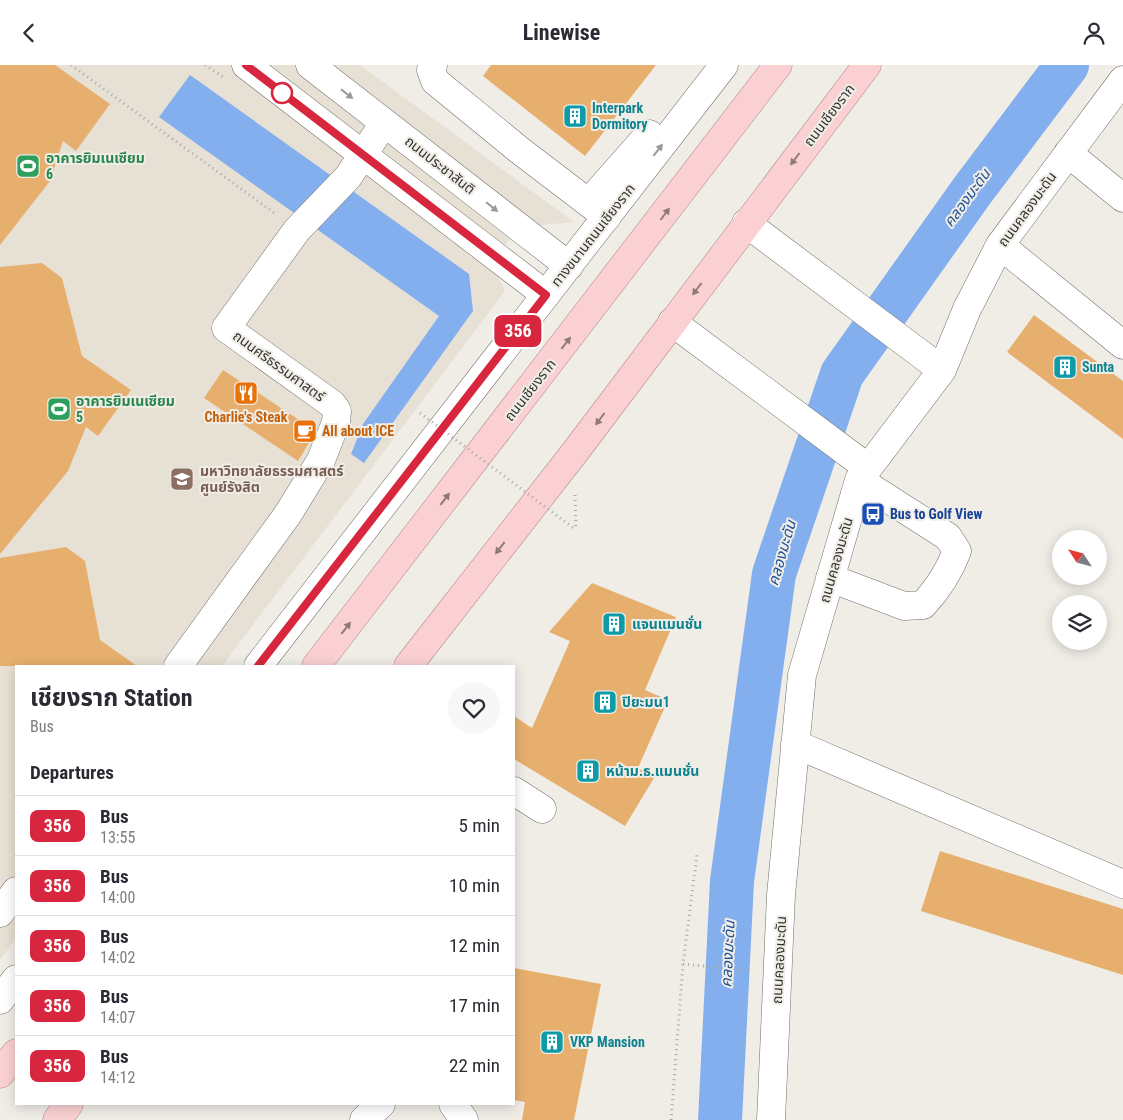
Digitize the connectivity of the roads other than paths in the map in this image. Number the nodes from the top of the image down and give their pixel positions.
1 (246, 65) edge
2 (310, 65) edge
3 (434, 65) edge
4 (702, 65) edge
5 (724, 65) edge
6 (778, 65) edge
7 (867, 65) edge
8 (1123, 79) edge
9 (384, 123) junction
10 (1068, 153) junction
11 (355, 165) junction
12 (1123, 198) edge
13 (598, 209) junction
14 (746, 223) junction
15 (1000, 245) junction
16 (569, 266) junction
17 (546, 295) junction
18 (672, 322) junction
19 (1123, 345) edge
20 (935, 365) junction
21 (859, 467) junction
22 (830, 577) junction
23 (179, 665) edge
24 (259, 665) edge
25 (317, 665) edge
26 (409, 665) edge
27 (796, 744) junction
28 (515, 792) edge
29 (542, 809) dead end
30 (1123, 884) edge
31 (15, 892) edge
32 (0, 913) edge
33 (15, 1054) edge
34 (0, 1074) edge
35 (68, 1105) edge
36 (454, 1105) edge
37 (57, 1120) edge
38 (464, 1120) edge
39 (772, 1120) edge

1 - 11 street
2 -> 9 street, ถนนประชาสันติ
3 - 13 street
4 - 13 street
13 -> 5 street, ทางขนานถนนเชียงราก
25 -> 6 main road, ถนนเชียงราก
7 -> 14 main road, ถนนเชียงราก
8 - 10 street, ถนนคลองมะดัน
9 - 11 street, ถนนศรีธรรมศาสตร์
9 -> 16 street, ถนนประชาสันติ
10 - 12 street
10 - 15 street, ถนนคลองมะดัน
11 - 17 street
11 - 23 street, ถนนศรีธรรมศาสตร์
13 - 16 street, ทางขนานถนนเชียงราก
14 -> 18 main road, ถนนเชียงราก
14 - 20 street
15 - 19 street
15 - 20 street, ถนนคลองมะดัน
16 - 17 street, ทางขนานถนนเชียงราก
17 - 24 street, ทางขนานถนนเชียงราก
18 - 21 street
18 -> 26 main road, ถนนเชียงราก
20 - 21 street, ถนนคลองมะดัน
21 - 22 street, ถนนคลองมะดัน
21 - 22 street
22 - 27 street, ถนนคลองมะดัน
27 - 30 street
27 - 39 street, ถนนคลองมะดัน
28 - 29 street
31 - 32 street
33 - 34 main road
35 - 37 main road
36 - 38 street

